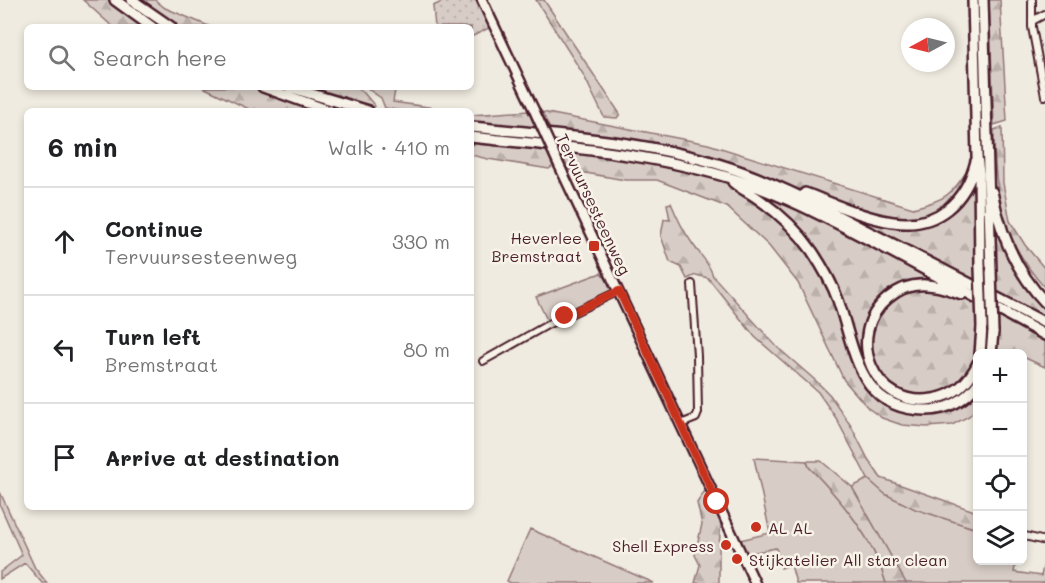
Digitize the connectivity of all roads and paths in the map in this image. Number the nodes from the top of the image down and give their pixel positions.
1 (115, 0) edge
2 (132, 0) edge
3 (482, 0) edge
4 (973, 0) edge
5 (983, 0) edge
6 (1032, 0) edge
7 (1045, 14) edge
8 (1032, 21) junction
9 (148, 24) edge
10 (167, 24) edge
11 (271, 90) edge
12 (299, 90) edge
13 (1045, 96) edge
14 (322, 108) edge
15 (358, 108) edge
16 (474, 127) edge
17 (474, 137) edge
18 (977, 156) junction
19 (988, 163) junction
20 (729, 178) junction
21 (790, 190) junction
22 (692, 284) dead end
23 (619, 291) junction
24 (973, 295) junction
25 (1045, 302) edge
26 (1045, 323) edge
27 (1045, 335) edge
28 (980, 349) edge
29 (991, 349) edge
30 (483, 361) dead end
31 (973, 371) edge
32 (973, 388) edge
33 (681, 424) junction
34 (1027, 536) edge
35 (1045, 541) edge
36 (755, 583) edge

1 - 9 highway
2 - 10 highway
3 - 23 main road, Tervuursesteenweg, bridge
4 - 18 highway
5 - 19 highway
6 - 8 street
7 - 8 street
8 - 13 street
11 - 14 highway
12 - 15 highway
16 - 21 highway
17 - 20 highway
18 - 21 highway
18 - 28 highway, bridge
19 - 25 highway
19 - 29 highway, bridge
20 - 24 highway
20 - 32 highway
21 - 26 highway
22 - 33 street
23 - 30 street
23 - 33 main road, Tervuursesteenweg
24 - 27 highway
24 - 31 highway
33 - 36 main road, Tervuursesteenweg
34 - 35 street

